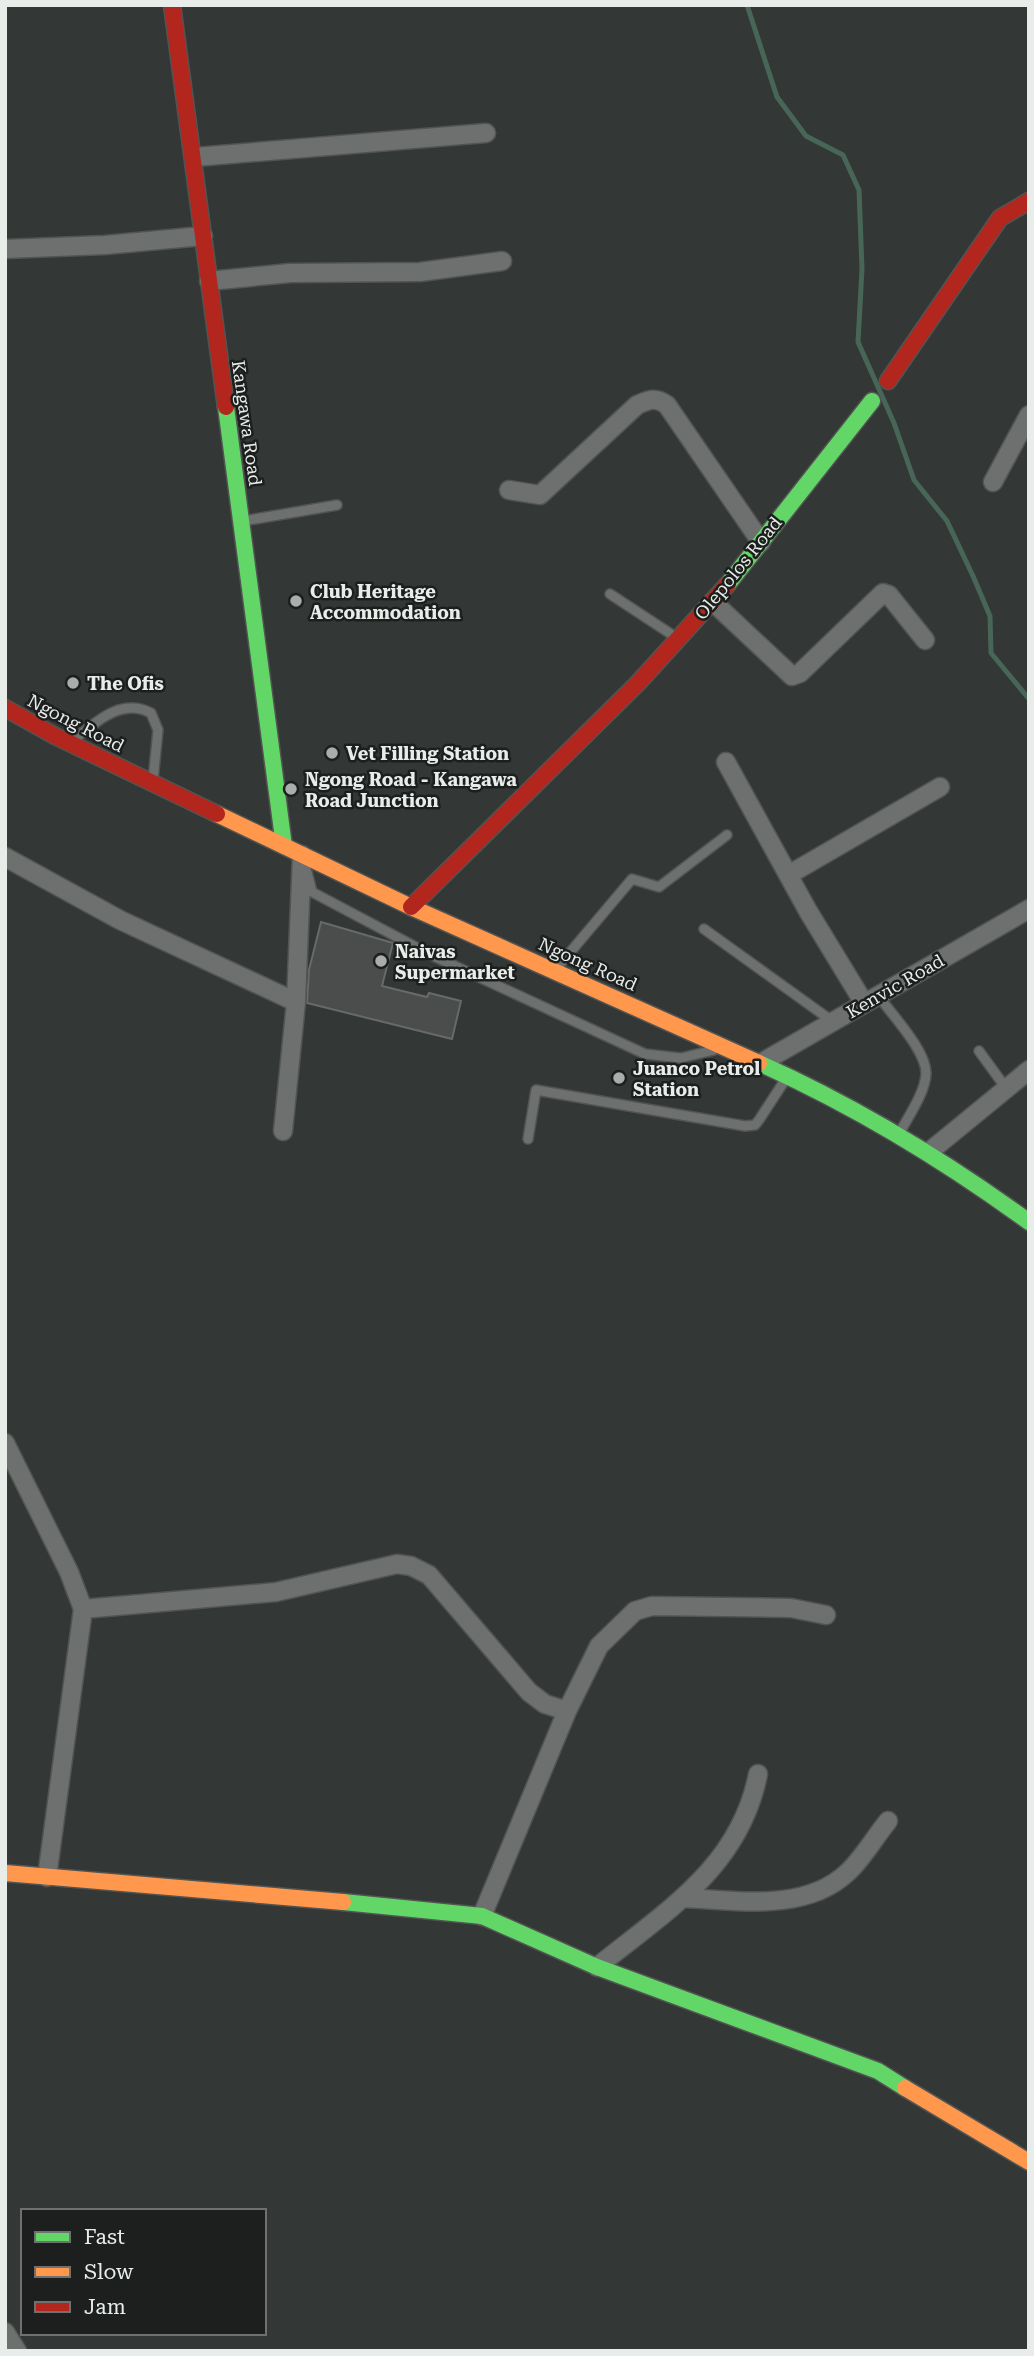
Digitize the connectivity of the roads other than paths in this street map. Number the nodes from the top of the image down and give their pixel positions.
1 (172, 5) edge
2 (486, 133) dead end
3 (195, 157) junction
4 (1029, 201) edge
5 (203, 236) junction
6 (5, 249) edge
7 (502, 261) dead end
8 (209, 281) junction
9 (888, 381) joint
10 (872, 401) joint
11 (1029, 415) edge
12 (993, 482) dead end
13 (509, 490) dead end
14 (337, 505) dead end
15 (241, 521) junction
16 (761, 542) junction
17 (610, 594) dead end
18 (713, 602) junction
19 (679, 639) junction
20 (925, 640) dead end
21 (5, 708) edge
22 (70, 743) junction
23 (726, 762) dead end
24 (153, 783) junction
25 (940, 787) dead end
26 (727, 835) dead end
27 (284, 846) junction
28 (302, 855) junction
29 (5, 857) edge
30 (790, 874) junction
31 (411, 906) junction
32 (1029, 909) edge
33 (704, 929) dead end
34 (555, 970) junction
35 (871, 999) junction
36 (296, 1002) junction
37 (832, 1021) junction
38 (726, 1047) junction
39 (979, 1051) dead end
40 (761, 1063) junction
41 (1029, 1070) edge
42 (788, 1075) junction
43 (1006, 1088) junction
44 (283, 1131) dead end
45 (899, 1135) junction
46 (528, 1139) dead end
47 (929, 1152) junction
48 (1029, 1222) edge
49 (5, 1443) edge
50 (83, 1609) junction
51 (826, 1615) dead end
52 (567, 1711) junction
53 (758, 1774) dead end
54 (888, 1821) dead end
55 (5, 1873) edge
56 (47, 1877) junction
57 (682, 1898) junction
58 (482, 1916) junction
59 (597, 1967) junction
60 (1029, 2162) edge
61 (5, 2332) edge
62 (17, 2351) edge

1 - 3 street, Kangawa Road
2 - 3 street
3 - 5 street, Kangawa Road
4 - 9 street, Olepolos Road
5 - 6 street
5 - 8 street, Kangawa Road
7 - 8 street
8 - 15 street, Kangawa Road
9 - 10 street, Olepolos Road
10 - 16 street, Olepolos Road
11 - 12 street
13 - 16 street
14 - 15 lane
15 - 27 street, Kangawa Road
16 - 18 street, Olepolos Road
17 - 19 lane
18 - 19 street, Olepolos Road
18 - 20 street
19 - 31 street, Olepolos Road
21 - 22 street, Ngong Road
22 - 24 street, Ngong Road
22 - 24 lane
23 - 30 street
24 - 27 street, Ngong Road
25 - 30 street
26 - 34 lane
27 - 28 street, Ngong Road
28 - 31 street, Ngong Road
28 - 36 street
28 - 38 lane
29 - 36 street
30 - 35 street
31 - 34 street, Ngong Road
32 - 35 street, Kenvic Road
33 - 37 lane
34 - 38 street, Ngong Road
35 - 37 street, Kenvic Road
35 - 45 lane
36 - 44 street
37 - 40 street, Kenvic Road
38 - 40 street, Ngong Road
39 - 43 lane
40 - 42 street, Ngong Road
41 - 43 street
42 - 45 street, Ngong Road
42 - 46 lane
43 - 47 street
45 - 47 street, Ngong Road
47 - 48 street, Ngong Road
49 - 50 street
50 - 52 street
50 - 56 street
51 - 52 street
52 - 58 street
53 - 57 street
54 - 57 street
55 - 56 street
56 - 58 street
57 - 59 street
58 - 59 street
59 - 60 street
61 - 62 street

